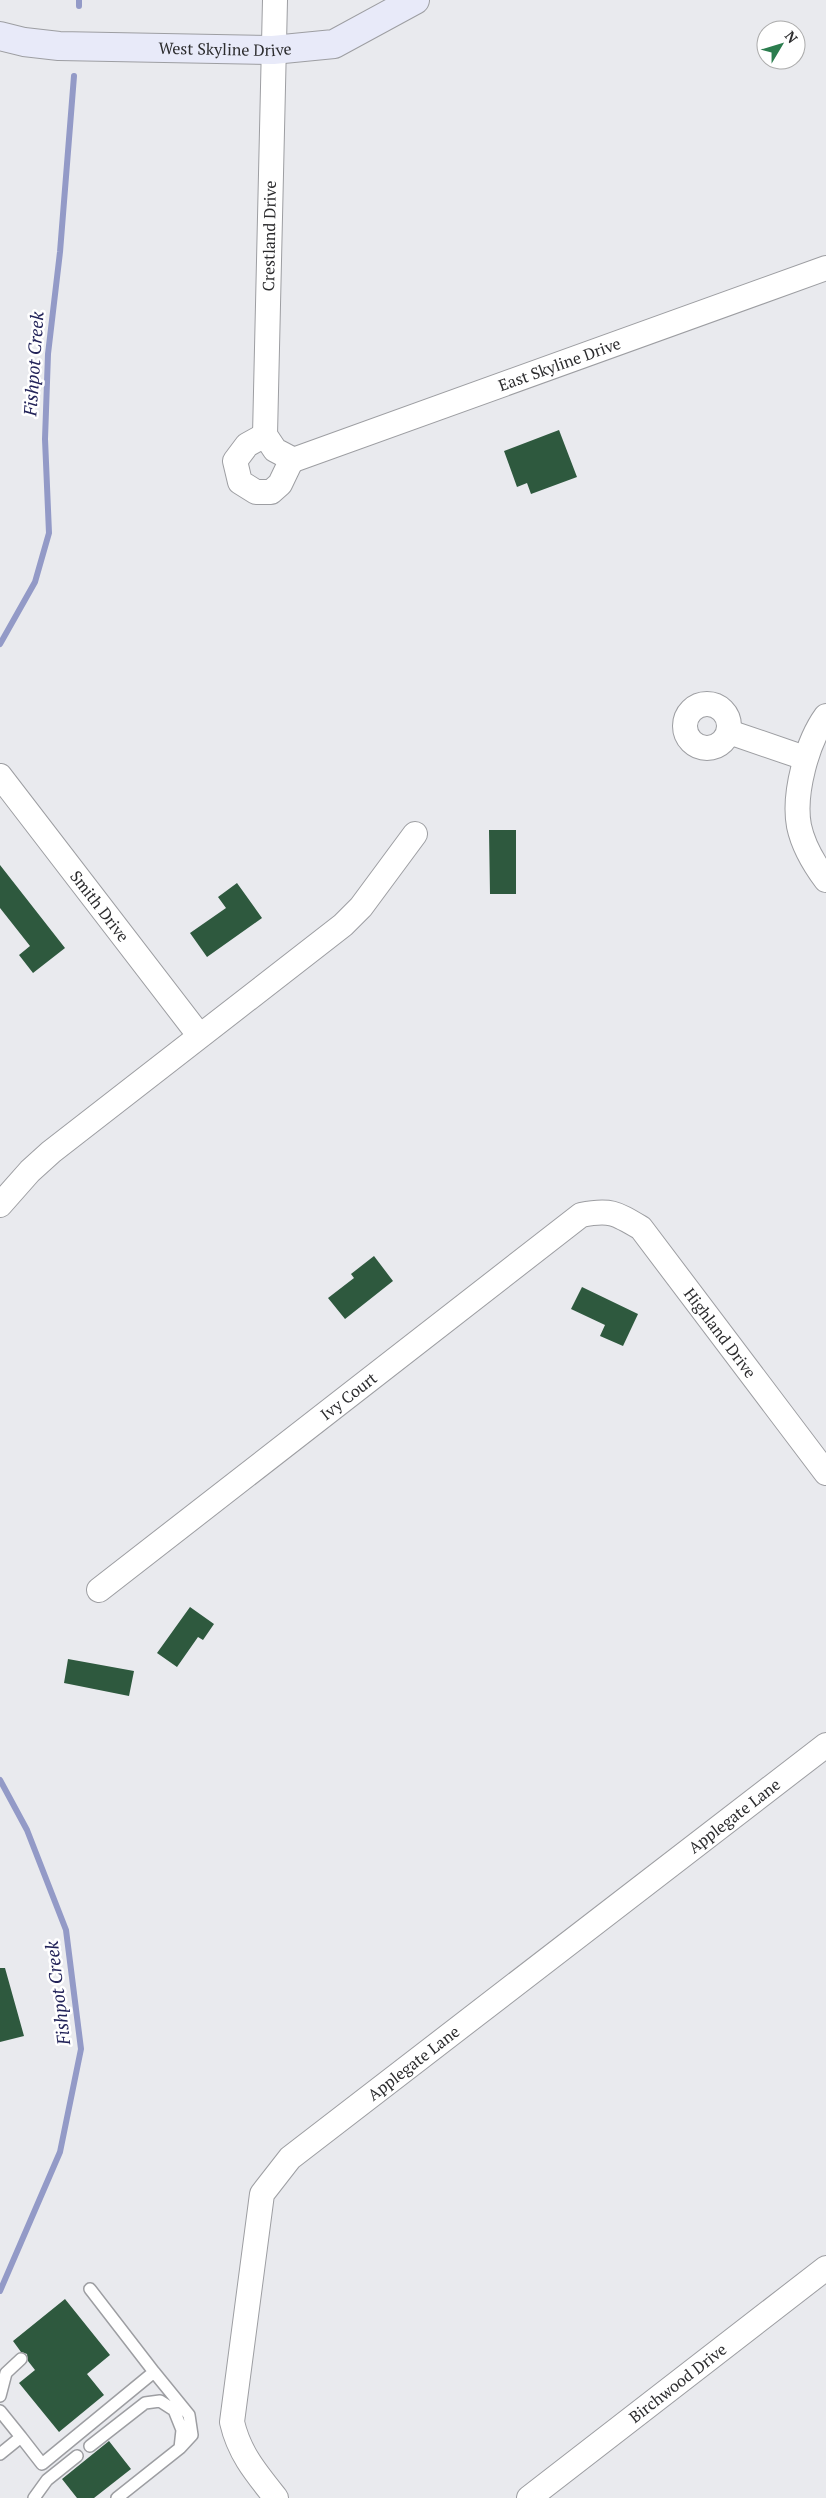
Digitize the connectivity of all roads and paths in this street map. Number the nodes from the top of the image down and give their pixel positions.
1 (275, 0) edge
2 (415, 0) edge
3 (12, 39) edge
4 (274, 50) junction
5 (826, 268) edge
6 (265, 435) junction
7 (292, 459) junction
8 (826, 716) edge
9 (729, 732) dead end
10 (805, 758) junction
11 (0, 776) edge
12 (416, 834) dead end
13 (826, 880) edge
14 (199, 1035) junction
15 (0, 1205) edge
16 (602, 1210) joint
17 (826, 1473) edge
18 (98, 1590) dead end
19 (826, 1745) edge
20 (826, 2268) edge
21 (90, 2289) dead end
22 (21, 2359) dead end
23 (154, 2372) junction
24 (0, 2396) edge
25 (0, 2412) edge
26 (21, 2437) junction
27 (90, 2446) dead end
28 (180, 2448) junction
29 (0, 2454) edge
30 (77, 2456) dead end
31 (34, 2498) edge
32 (117, 2498) edge
33 (276, 2498) edge
34 (529, 2498) edge

1 - 4 street, Crestland Drive
2 - 4 street, West Skyline Drive
3 - 4 street, West Skyline Drive
4 - 6 street, Crestland Drive
5 - 7 street, East Skyline Drive
6 - 7 street
6 - 7 street
8 - 10 street
9 - 10 street
10 - 13 street
11 - 14 street, Smith Drive
12 - 14 street
14 - 15 street
16 - 17 street, Highland Drive
16 - 18 street, Ivy Court
19 - 33 street, Applegate Lane
20 - 34 street, Birchwood Drive
21 - 23 lane
22 - 24 lane
23 - 26 lane
23 - 28 lane
25 - 26 lane
26 - 29 lane
27 - 28 lane
28 - 32 lane
30 - 31 lane

